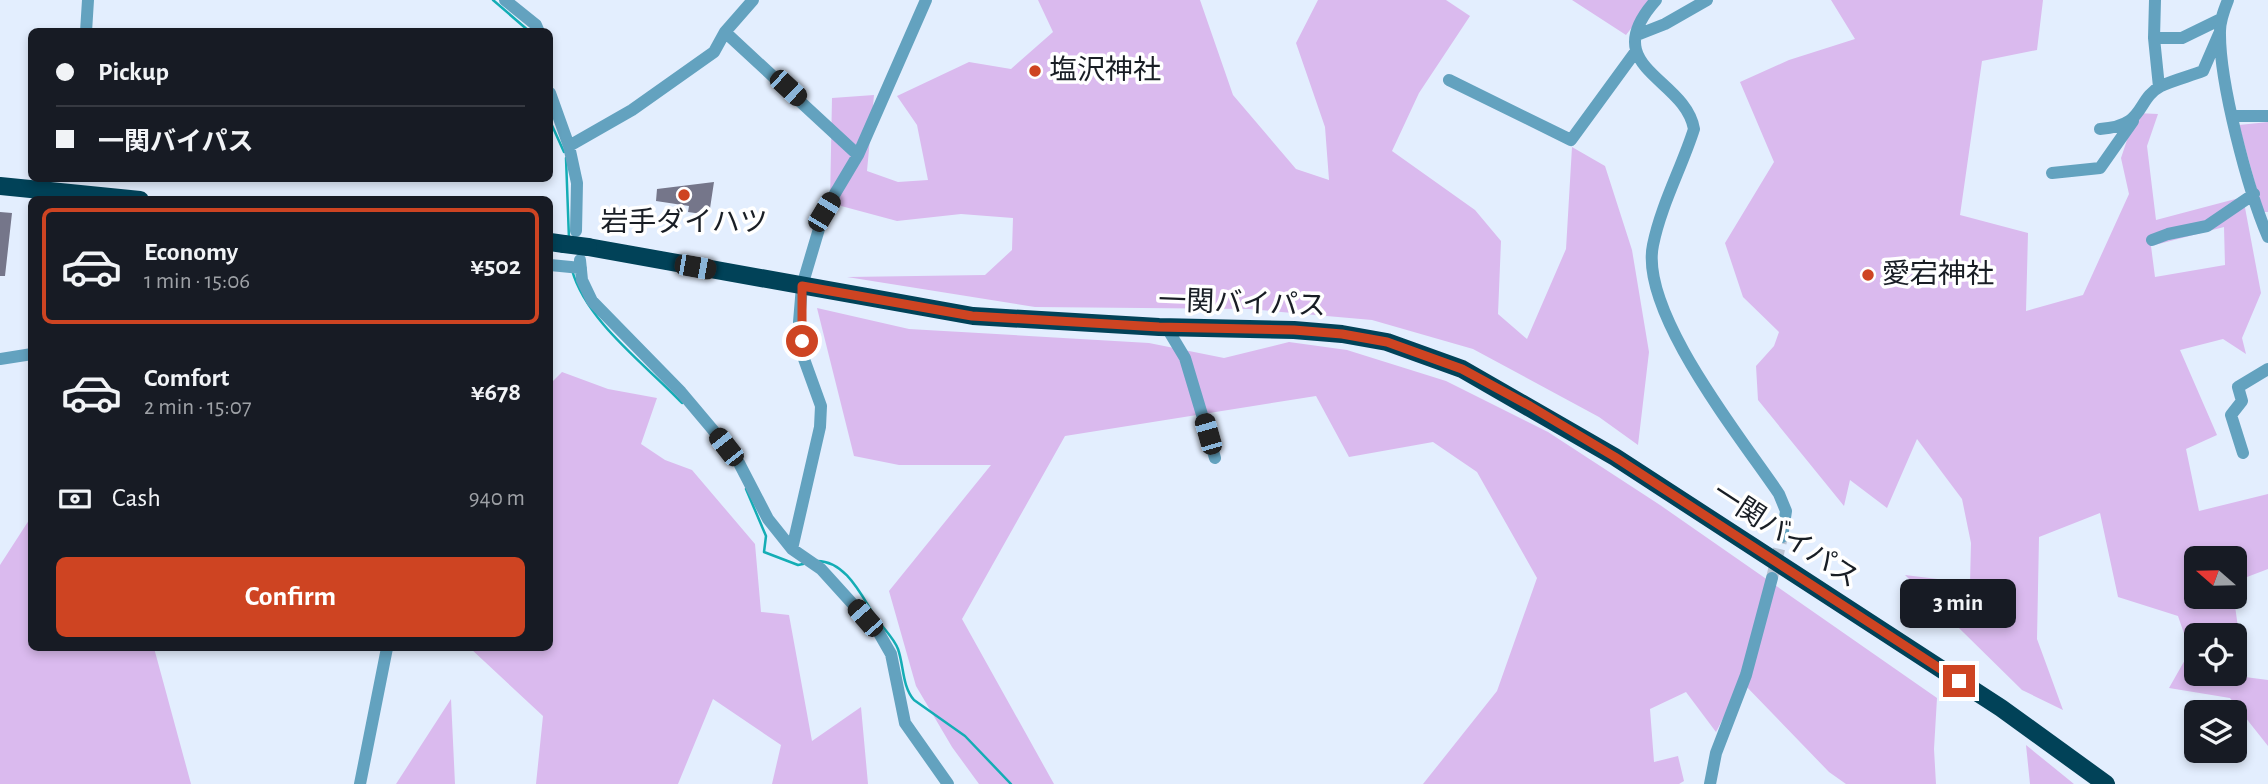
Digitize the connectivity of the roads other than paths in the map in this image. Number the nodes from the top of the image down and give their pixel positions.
1 (88, 0) edge
2 (506, 0) edge
3 (753, 0) edge
4 (926, 0) edge
5 (1656, 0) edge
6 (1707, 0) edge
7 (2155, 0) edge
8 (2228, 0) edge
9 (2221, 25) junction
10 (86, 28) edge
11 (537, 28) edge
12 (725, 32) junction
13 (1637, 35) junction
14 (2154, 38) junction
15 (1636, 51) junction
16 (1449, 80) dead end
17 (2159, 87) junction
18 (553, 101) edge
19 (2233, 116) junction
20 (2268, 116) edge
21 (2135, 118) junction
22 (2100, 129) dead end
23 (569, 146) junction
24 (858, 155) junction
25 (2052, 173) dead end
26 (0, 186) edge
27 (68, 190) edge
28 (2254, 194) junction
29 (111, 196) edge
30 (2265, 223) edge
31 (2268, 237) edge
32 (563, 239) edge
33 (2152, 240) dead end
34 (583, 258) junction
35 (553, 264) edge
36 (802, 286) junction
37 (1167, 328) junction
38 (28, 355) edge
39 (0, 359) edge
40 (2268, 369) edge
41 (2243, 453) dead end
42 (1215, 458) dead end
43 (1782, 537) tunnel mouth
44 (792, 549) junction
45 (1772, 578) tunnel mouth
46 (386, 651) edge
47 (360, 784) edge
48 (948, 784) edge
49 (1710, 784) edge
50 (2106, 784) edge

1 - 10 street
2 - 11 street
3 - 12 street
4 - 24 street
5 - 13 street
6 - 13 street
7 - 14 street
8 - 9 street
9 - 14 street
9 - 17 street
9 - 19 street
12 - 23 street
12 - 24 street
13 - 15 street
14 - 17 street
15 - 16 street
15 - 43 street
17 - 21 street
18 - 23 street
19 - 20 street
19 - 28 street
21 - 22 street
21 - 25 street
23 - 32 street
24 - 36 street
26 - 27 highway
27 - 29 highway
28 - 30 street
28 - 33 street
30 - 31 street
32 - 34 highway, 一関バイパス, bridge
34 - 35 street
34 - 36 highway, 一関バイパス
34 - 44 street
36 - 37 highway, 一関バイパス
36 - 44 street
37 - 42 street
37 - 50 highway, 一関バイパス
38 - 39 street
40 - 41 street
44 - 48 street
45 - 49 street
46 - 47 street

